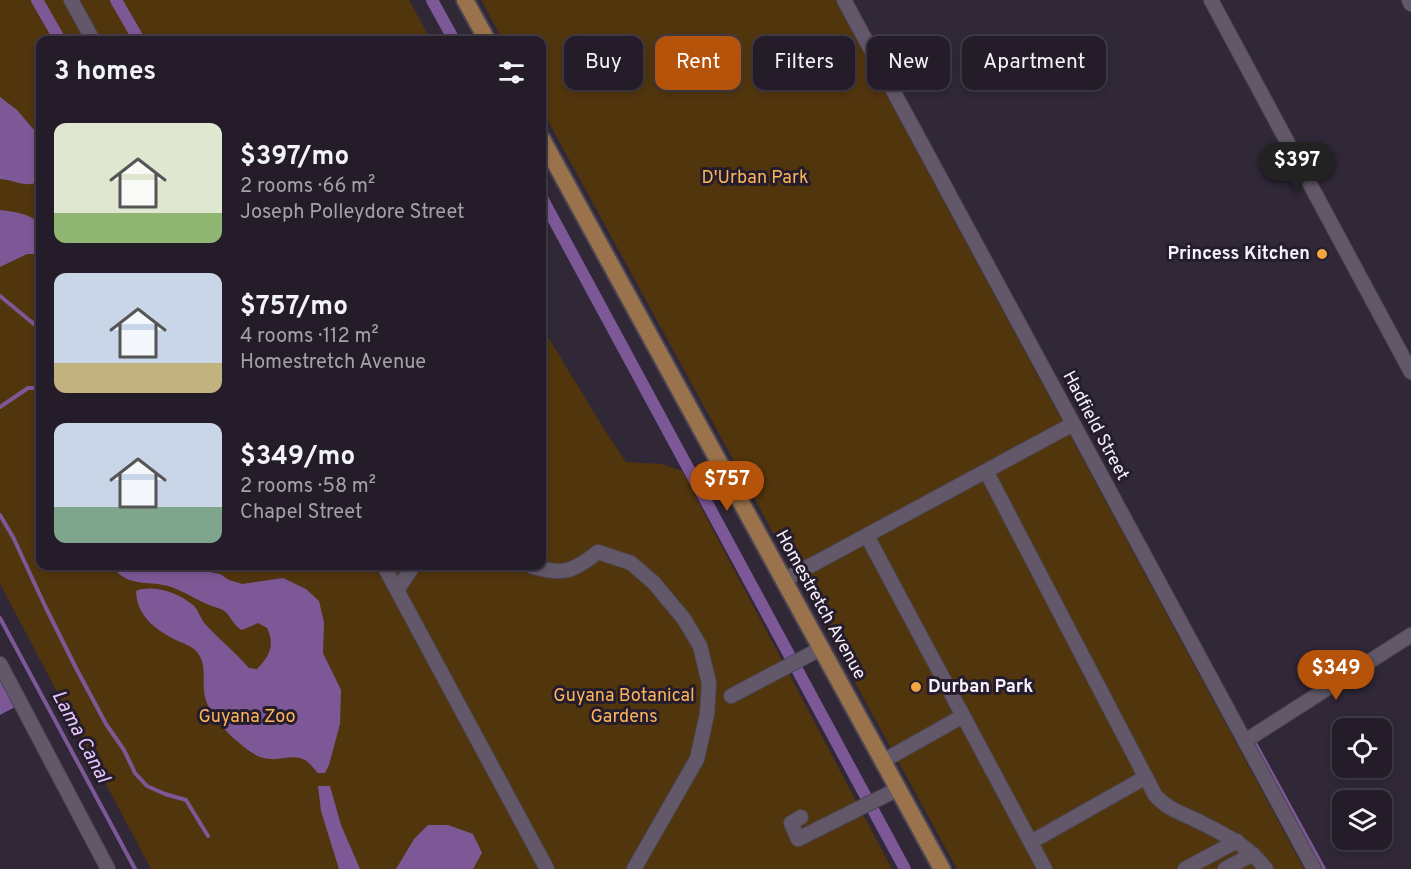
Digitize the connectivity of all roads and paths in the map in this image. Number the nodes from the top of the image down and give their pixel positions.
1 (71, 0) edge
2 (465, 0) edge
3 (844, 0) edge
4 (1211, 0) edge
5 (1409, 0) edge
6 (1411, 4) edge
7 (91, 36) edge
8 (485, 36) edge
9 (546, 146) edge
10 (1411, 372) edge
11 (1073, 424) junction
12 (986, 471) junction
13 (867, 536) junction
14 (386, 570) edge
15 (410, 570) edge
16 (545, 570) edge
17 (784, 580) junction
18 (397, 590) junction
19 (1411, 635) edge
20 (822, 648) junction
21 (0, 664) edge
22 (731, 696) dead end
23 (963, 716) junction
24 (1245, 741) junction
25 (883, 761) junction
26 (1146, 777) junction
27 (898, 789) junction
28 (801, 817) dead end
29 (1031, 842) junction
30 (1237, 842) junction
31 (1253, 854) junction
32 (108, 869) edge
33 (547, 869) edge
34 (634, 869) edge
35 (942, 869) edge
36 (1045, 869) edge
37 (1185, 869) edge
38 (1225, 869) edge
39 (1266, 869) edge
40 (1314, 869) edge

1 - 7 street
2 - 8 main road
3 - 11 street, Hadfield Street
4 - 10 street
5 - 6 street
9 - 17 main road, Homestretch Avenue
11 - 12 street
11 - 24 street, Hadfield Street
12 - 13 street
12 - 26 street
13 - 17 street
13 - 23 street
14 - 18 street
15 - 18 street
16 - 34 street
17 - 20 main road, Homestretch Avenue
18 - 33 street
19 - 24 street
20 - 22 street
20 - 25 main road, Homestretch Avenue
21 - 32 street
23 - 25 street
23 - 29 street
24 - 40 street, Hadfield Street
25 - 27 main road, Homestretch Avenue
26 - 29 street
26 - 30 street
27 - 28 street
27 - 35 main road, Homestretch Avenue
29 - 36 street
30 - 31 street
30 - 37 street
31 - 38 street
31 - 39 street

